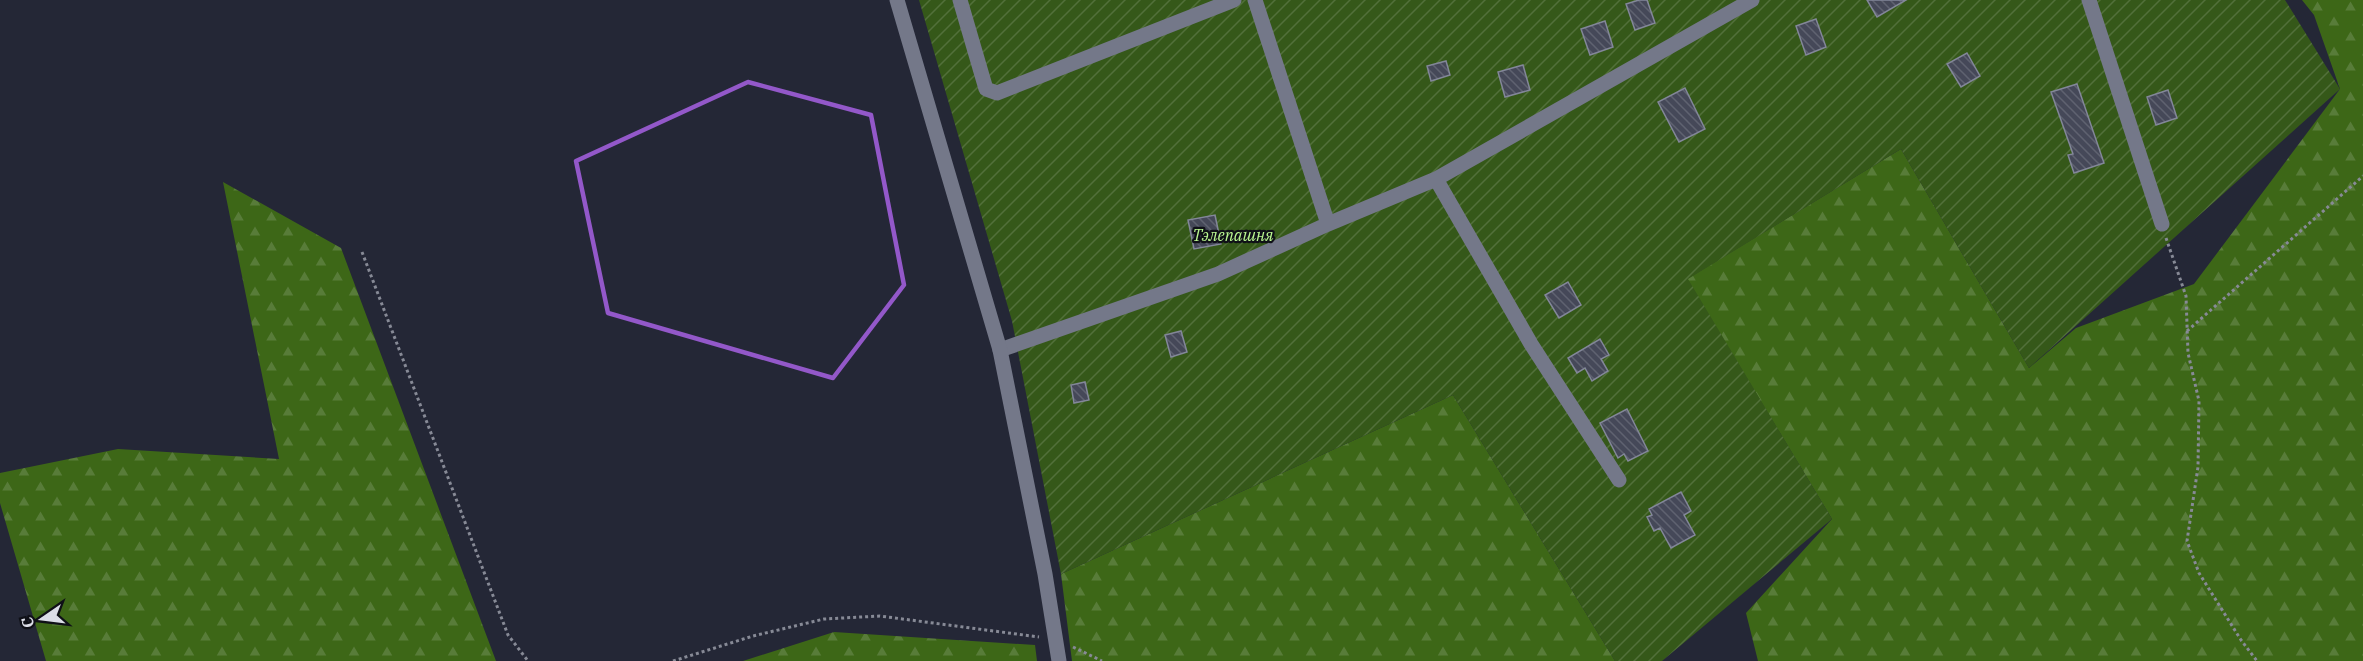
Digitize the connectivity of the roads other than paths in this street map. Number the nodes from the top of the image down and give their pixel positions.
1 (897, 0) edge
2 (960, 0) edge
3 (1234, 0) edge
4 (1255, 0) edge
5 (1752, 0) edge
6 (2089, 0) edge
7 (1436, 179) junction
8 (1328, 224) junction
9 (2162, 224) road end
10 (999, 350) junction
11 (1619, 480) dead end
12 (1059, 661) edge

1 - 10 street
2 - 3 street
4 - 8 street
5 - 7 street
6 - 9 street
7 - 8 street
7 - 11 street
8 - 10 street
10 - 12 street

